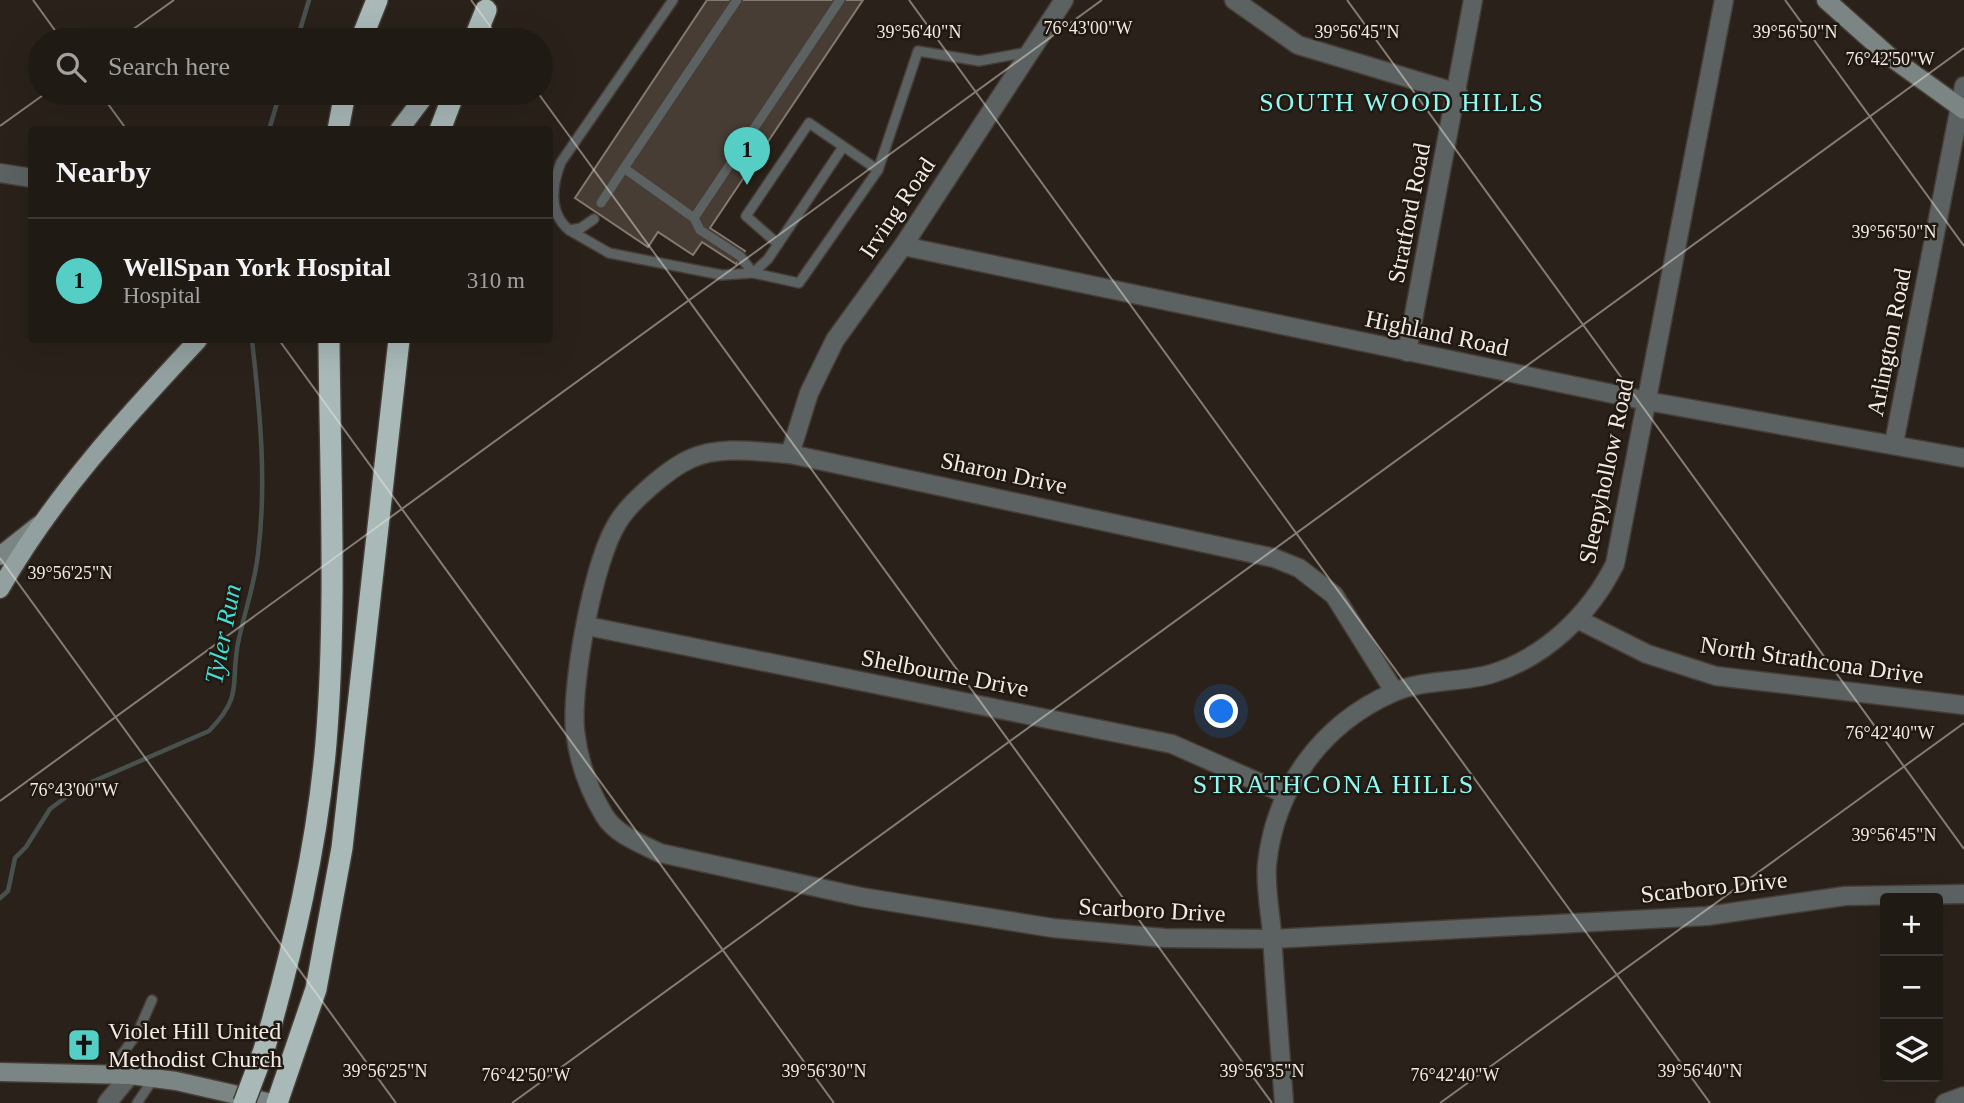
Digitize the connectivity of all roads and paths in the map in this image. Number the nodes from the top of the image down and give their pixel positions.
1 (377, 0) edge
2 (673, 0) edge
3 (737, 0) edge
4 (840, 0) edge
5 (1064, 0) edge
6 (1234, 0) edge
7 (1473, 0) edge
8 (1724, 0) edge
9 (1826, 0) edge
10 (489, 5) edge
11 (366, 28) edge
12 (473, 28) edge
13 (479, 28) edge
14 (1031, 52) junction
15 (1964, 86) edge
16 (1458, 93) junction
17 (343, 105) edge
18 (418, 105) edge
19 (449, 105) edge
20 (1961, 108) edge
21 (339, 126) edge
22 (402, 126) edge
23 (442, 126) edge
24 (843, 147) junction
25 (624, 168) junction
26 (878, 170) junction
27 (0, 173) edge
28 (28, 177) edge
29 (553, 182) edge
30 (553, 193) edge
31 (601, 203) dead end
32 (694, 218) junction
33 (594, 219) dead end
34 (569, 230) junction
35 (778, 244) junction
36 (903, 246) junction
37 (753, 273) junction
38 (195, 343) edge
39 (329, 343) edge
40 (398, 343) edge
41 (1408, 352) junction
42 (1647, 401) junction
43 (1894, 443) junction
44 (790, 454) junction
45 (1964, 458) edge
46 (38, 525) junction
47 (0, 556) edge
48 (598, 574) joint
49 (0, 589) edge
50 (1579, 620) junction
51 (587, 626) junction
52 (1394, 691) junction
53 (1964, 705) edge
54 (1285, 794) junction
55 (1964, 894) edge
56 (1272, 939) junction
57 (152, 1000) dead end
58 (0, 1072) edge
59 (106, 1075) junction
60 (130, 1075) junction
61 (154, 1078) junction
62 (1964, 1096) edge
63 (107, 1103) edge
64 (137, 1103) edge
65 (244, 1103) edge
66 (275, 1103) edge
67 (1284, 1103) edge
68 (1945, 1103) edge

1 - 11 highway
2 - 29 lane
3 - 25 lane
4 - 32 lane
5 - 14 street, Irving Road
6 - 16 street
7 - 16 street, Stratford Road
8 - 42 street, Sleepyhollow Road
9 - 20 street
10 - 12 main road
10 - 13 highway
14 - 26 lane
14 - 36 street, Irving Road
15 - 20 street, Arlington Road
16 - 41 street, Stratford Road
17 - 21 highway
18 - 22 main road
19 - 23 highway
20 - 43 street, Arlington Road
24 - 26 lane
24 - 35 lane
24 - 35 lane
25 - 31 lane
25 - 32 lane
26 - 37 lane
27 - 28 street
30 - 34 lane
32 - 37 lane
33 - 34 lane
34 - 37 lane
35 - 37 lane
36 - 41 street, Highland Road
36 - 44 street, Irving Road
38 - 46 main road
39 - 65 highway, bridge
40 - 66 highway
41 - 42 street, Highland Road
42 - 43 street, Highland Road
42 - 50 street, Sleepyhollow Road
43 - 45 street, Highland Road
44 - 48 street, Sharon Drive
44 - 52 street, Sharon Drive
46 - 47 street
46 - 49 main road
48 - 51 street, Scarboro Drive
50 - 52 street, Sleepyhollow Road
50 - 53 street, North Strathcona Drive
51 - 54 street, Shelbourne Drive
51 - 56 street, Scarboro Drive
52 - 54 street, Sleepyhollow Road
54 - 56 street, Sleepyhollow Road
55 - 56 street, Scarboro Drive
56 - 67 street, Sleepyhollow Road
57 - 59 lane
58 - 59 street
59 - 60 street
60 - 61 street
60 - 63 street
61 - 64 lane
61 - 66 street
62 - 68 street

